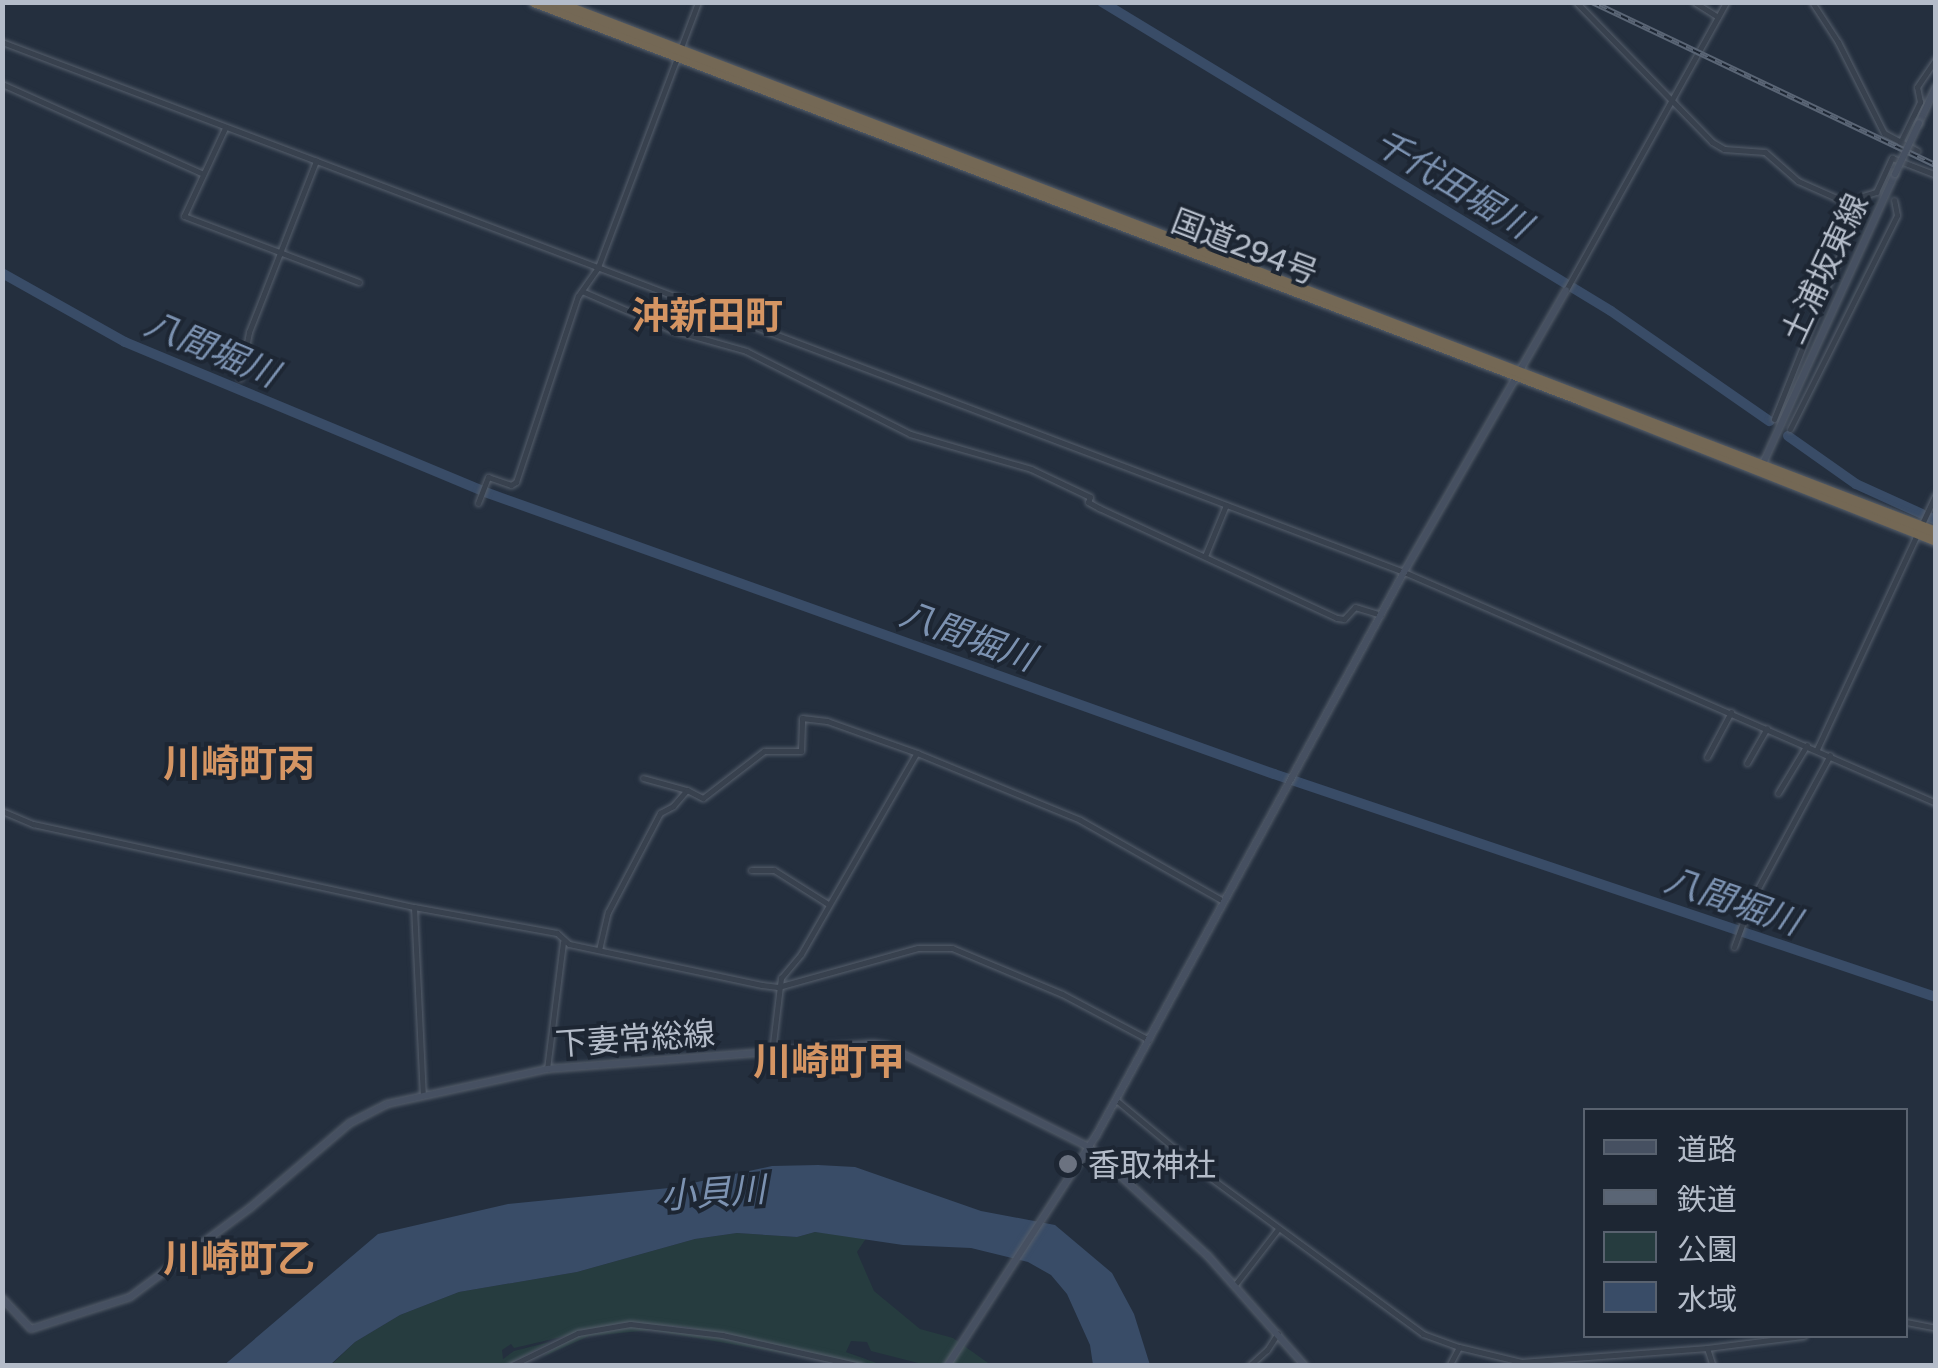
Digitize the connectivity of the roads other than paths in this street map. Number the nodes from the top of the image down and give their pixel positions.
1 (534, 2) edge
2 (555, 2) edge
3 (698, 2) edge
4 (1576, 2) edge
5 (1694, 2) edge
6 (1726, 2) edge
7 (1822, 2) edge
8 (1814, 5) edge
9 (1718, 17) junction
10 (2, 42) edge
11 (678, 53) junction
12 (1936, 59) edge
13 (2, 84) edge
14 (1936, 87) edge
15 (1672, 101) junction
16 (225, 128) junction
17 (1900, 143) junction
18 (1918, 151) dead end
19 (316, 161) junction
20 (202, 174) junction
21 (1936, 175) edge
22 (1894, 200) dead end
23 (1859, 208) junction
24 (278, 255) junction
25 (598, 267) junction
26 (359, 282) dead end
27 (1568, 286) joint
28 (584, 292) junction
29 (1518, 373) junction
30 (240, 378) dead end
31 (1774, 419) dead end
32 (1790, 429) dead end
33 (1761, 466) junction
34 (1936, 494) edge
35 (478, 502) dead end
36 (1226, 505) junction
37 (1919, 529) junction
38 (1936, 532) edge
39 (1936, 541) edge
40 (1205, 556) junction
41 (1404, 572) junction
42 (1380, 614) junction
43 (1731, 712) junction
44 (1767, 728) junction
45 (1807, 745) junction
46 (1817, 749) junction
47 (917, 753) junction
48 (1830, 756) junction
49 (1707, 757) dead end
50 (1747, 763) dead end
51 (643, 778) dead end
52 (687, 790) junction
53 (1778, 793) dead end
54 (1936, 803) edge
55 (2, 812) edge
56 (751, 870) dead end
57 (1226, 902) junction
58 (828, 904) junction
59 (414, 907) junction
60 (563, 942) junction
61 (1735, 945) dead end
62 (599, 950) junction
63 (778, 987) junction
64 (1149, 1040) junction
65 (772, 1052) junction
66 (547, 1069) junction
67 (423, 1095) junction
68 (1116, 1100) junction
69 (1089, 1147) junction
70 (1278, 1229) junction
71 (1234, 1286) junction
72 (2, 1298) edge
73 (1908, 1322) edge
74 (1936, 1328) edge
75 (1278, 1332) junction
76 (1788, 1338) edge
77 (1459, 1346) junction
78 (1707, 1348) junction
79 (510, 1366) edge
80 (860, 1366) edge
81 (947, 1366) edge
82 (1248, 1366) edge
83 (1305, 1366) edge
84 (1450, 1366) edge
85 (1713, 1366) edge

1 - 11 highway, 国道294号
2 - 11 highway, 国道294号
3 - 11 street
4 - 15 street
5 - 9 street
6 - 9 street
7 - 8 street
8 - 17 street
9 - 15 street
10 - 16 street
11 - 25 street
11 - 29 highway, 国道294号
12 - 17 street
13 - 20 street
14 - 33 main road, 土浦坂東線, bridge
15 - 23 street
15 - 27 street
16 - 19 street
16 - 20 street
17 - 18 street
19 - 24 street
19 - 25 street
20 - 24 street
21 - 23 street
22 - 32 street
23 - 31 street
24 - 26 street
24 - 30 street
25 - 28 street
25 - 36 street
27 - 29 main road
28 - 35 street
28 - 40 street
29 - 33 highway, 国道294号
29 - 41 main road
33 - 37 highway, 国道294号
34 - 37 street
36 - 40 street
36 - 41 street
37 - 38 highway, 国道294号
37 - 39 highway, 国道294号
37 - 46 street
40 - 42 street
41 - 42 main road
41 - 43 street
42 - 57 main road
43 - 44 street
43 - 49 street
44 - 45 street
44 - 50 street
45 - 46 street
45 - 53 street
46 - 48 street
47 - 52 street
47 - 57 street
47 - 58 street
48 - 54 street
48 - 61 street
51 - 52 street
52 - 62 street
55 - 59 street
56 - 58 street
57 - 64 main road
58 - 63 street
59 - 60 street
59 - 67 street
60 - 62 street
60 - 66 street
62 - 63 street
63 - 64 street
63 - 65 street
64 - 68 main road
65 - 66 main road, 下妻常総線
65 - 69 main road, 下妻常総線
66 - 67 main road, 下妻常総線
67 - 72 main road, 下妻常総線
68 - 69 main road
68 - 70 street
69 - 71 main road, 下妻常総線
69 - 81 main road
70 - 71 street
70 - 77 street
71 - 75 main road, 下妻常総線
73 - 74 street
75 - 82 street
75 - 83 main road, 下妻常総線
76 - 78 street
77 - 78 street
77 - 84 street
78 - 85 street
79 - 80 street

